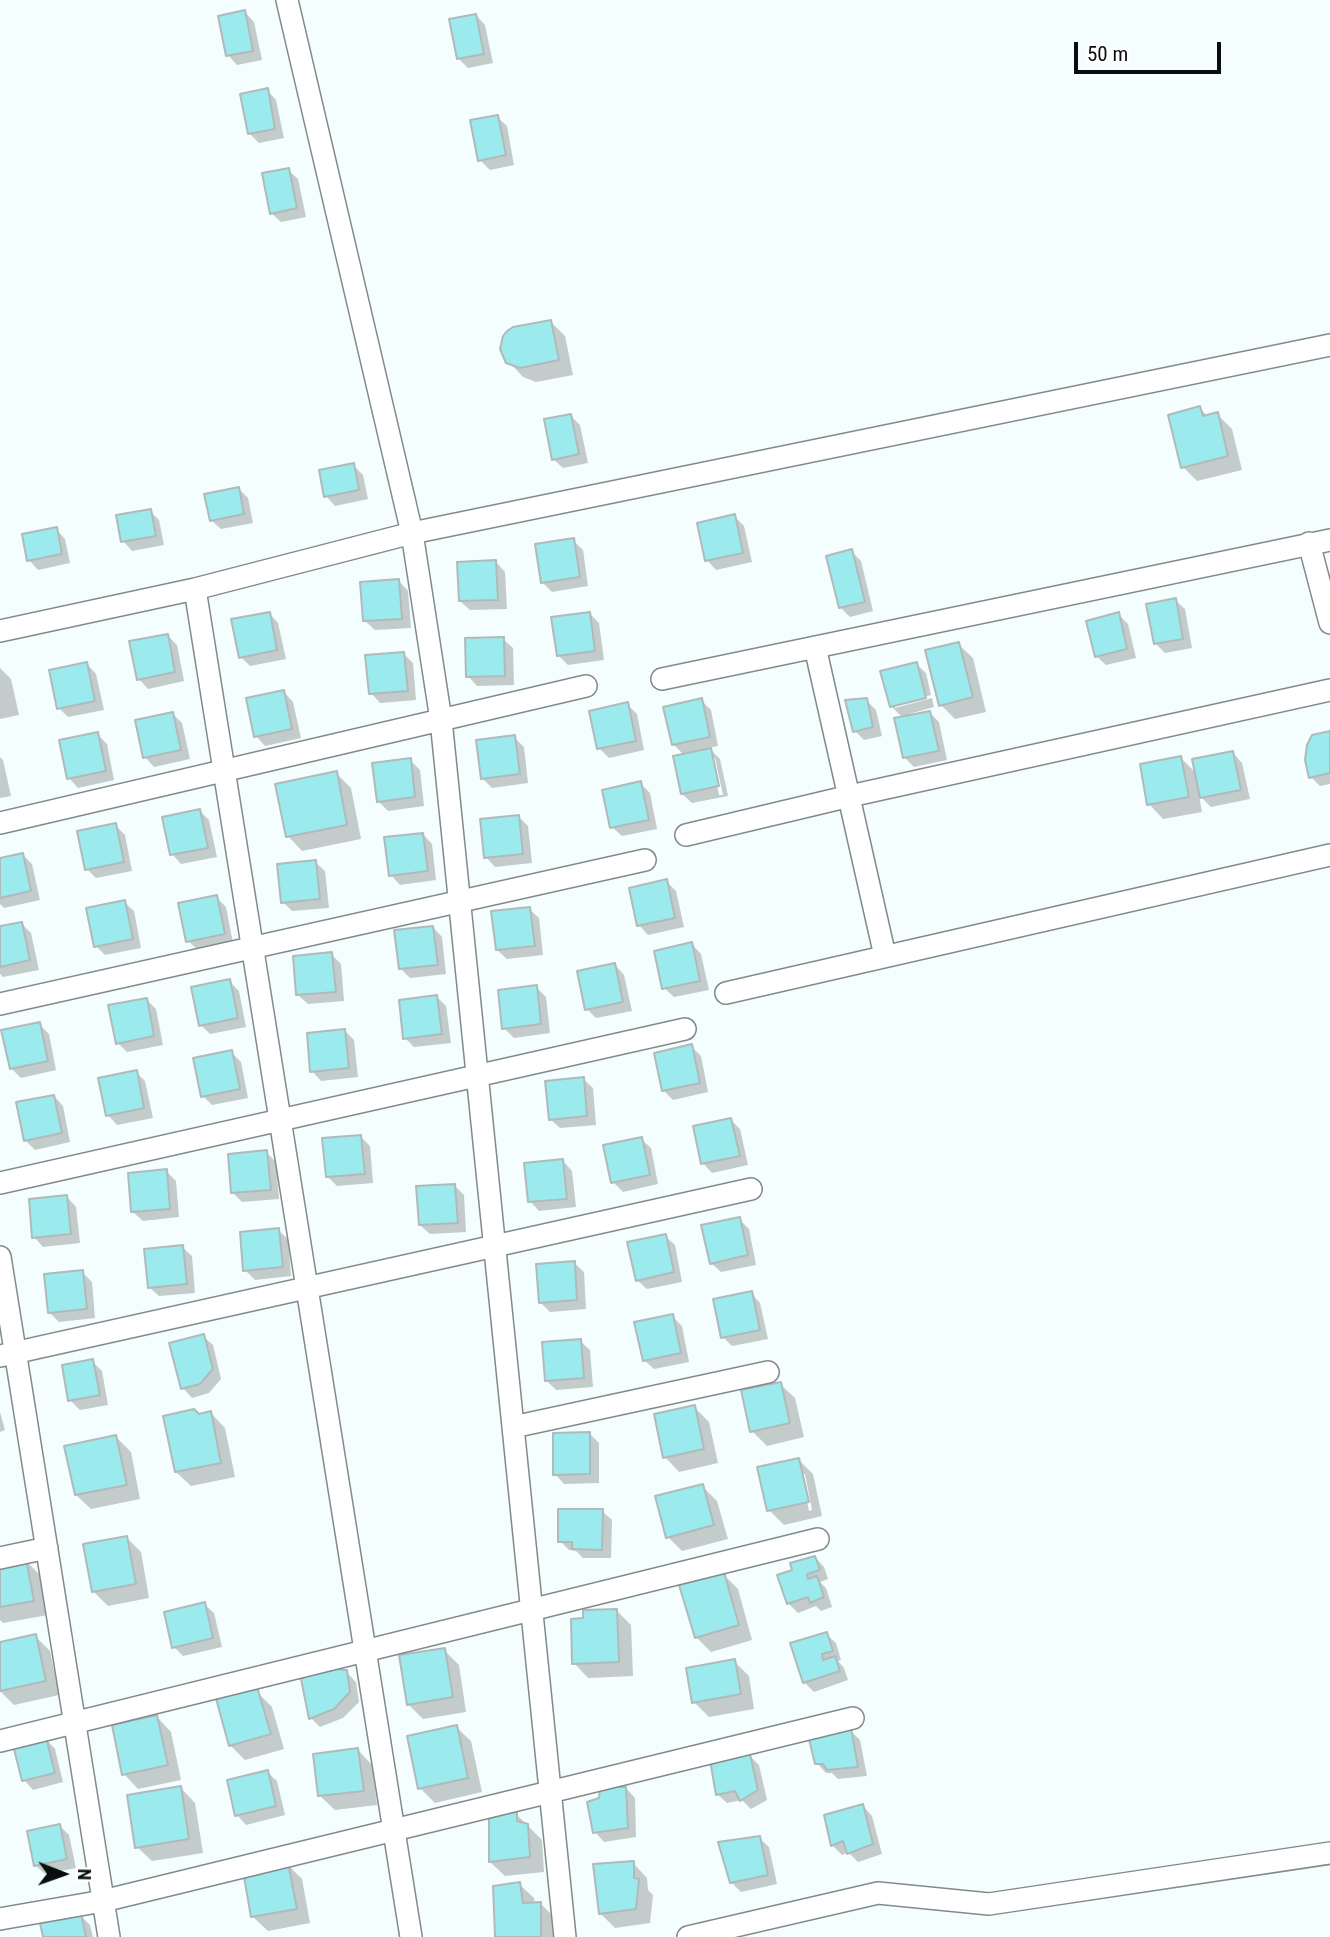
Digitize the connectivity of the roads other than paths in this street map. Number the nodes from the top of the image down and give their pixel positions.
1 (287, 0) edge
2 (1330, 345) edge
3 (412, 533) junction
4 (1320, 542) edge
5 (195, 589) junction
6 (1330, 623) edge
7 (0, 631) edge
8 (815, 647) junction
9 (662, 679) dead end
10 (586, 686) dead end
11 (1330, 690) edge
12 (441, 720) junction
13 (224, 771) junction
14 (850, 796) junction
15 (0, 823) edge
16 (686, 835) dead end
17 (1330, 855) edge
18 (645, 860) dead end
19 (459, 902) junction
20 (253, 948) junction
21 (885, 956) junction
22 (726, 993) dead end
23 (0, 1004) edge
24 (685, 1029) dead end
25 (477, 1077) junction
26 (280, 1121) junction
27 (0, 1183) edge
28 (751, 1189) dead end
29 (494, 1246) junction
30 (0, 1256) edge
31 (307, 1287) junction
32 (8, 1354) edge
33 (768, 1372) dead end
34 (513, 1427) junction
35 (818, 1539) dead end
36 (47, 1548) junction
37 (0, 1558) edge
38 (532, 1610) junction
39 (365, 1651) junction
40 (853, 1718) dead end
41 (75, 1724) junction
42 (0, 1741) edge
43 (550, 1792) junction
44 (394, 1830) junction
45 (1330, 1853) edge
46 (103, 1901) junction
47 (0, 1919) edge
48 (109, 1937) edge
49 (411, 1937) edge
50 (565, 1937) edge
51 (688, 1937) edge

1 - 3 street
2 - 3 street
3 - 5 street
3 - 12 street
4 - 6 street
4 - 8 street
5 - 7 street
5 - 13 street
8 - 9 street
8 - 14 street
10 - 12 street
11 - 14 street
12 - 13 street
12 - 19 street
13 - 15 street
13 - 20 street
14 - 16 street
14 - 21 street
17 - 21 street
18 - 19 street
19 - 20 street
19 - 25 street
20 - 23 street
20 - 26 street
21 - 22 street
24 - 25 street
25 - 26 street
25 - 29 street
26 - 27 street
26 - 31 street
28 - 29 street
29 - 31 street
29 - 34 street
30 - 32 street
31 - 32 street
31 - 39 street
32 - 36 street
33 - 34 street
34 - 38 street
35 - 38 street
36 - 37 street
36 - 41 street
38 - 39 street
38 - 43 street
39 - 41 street
39 - 44 street
40 - 43 street
41 - 42 street
41 - 46 street
43 - 44 street
43 - 50 street
44 - 46 street
44 - 49 street
45 - 51 street
46 - 47 street
46 - 48 street

